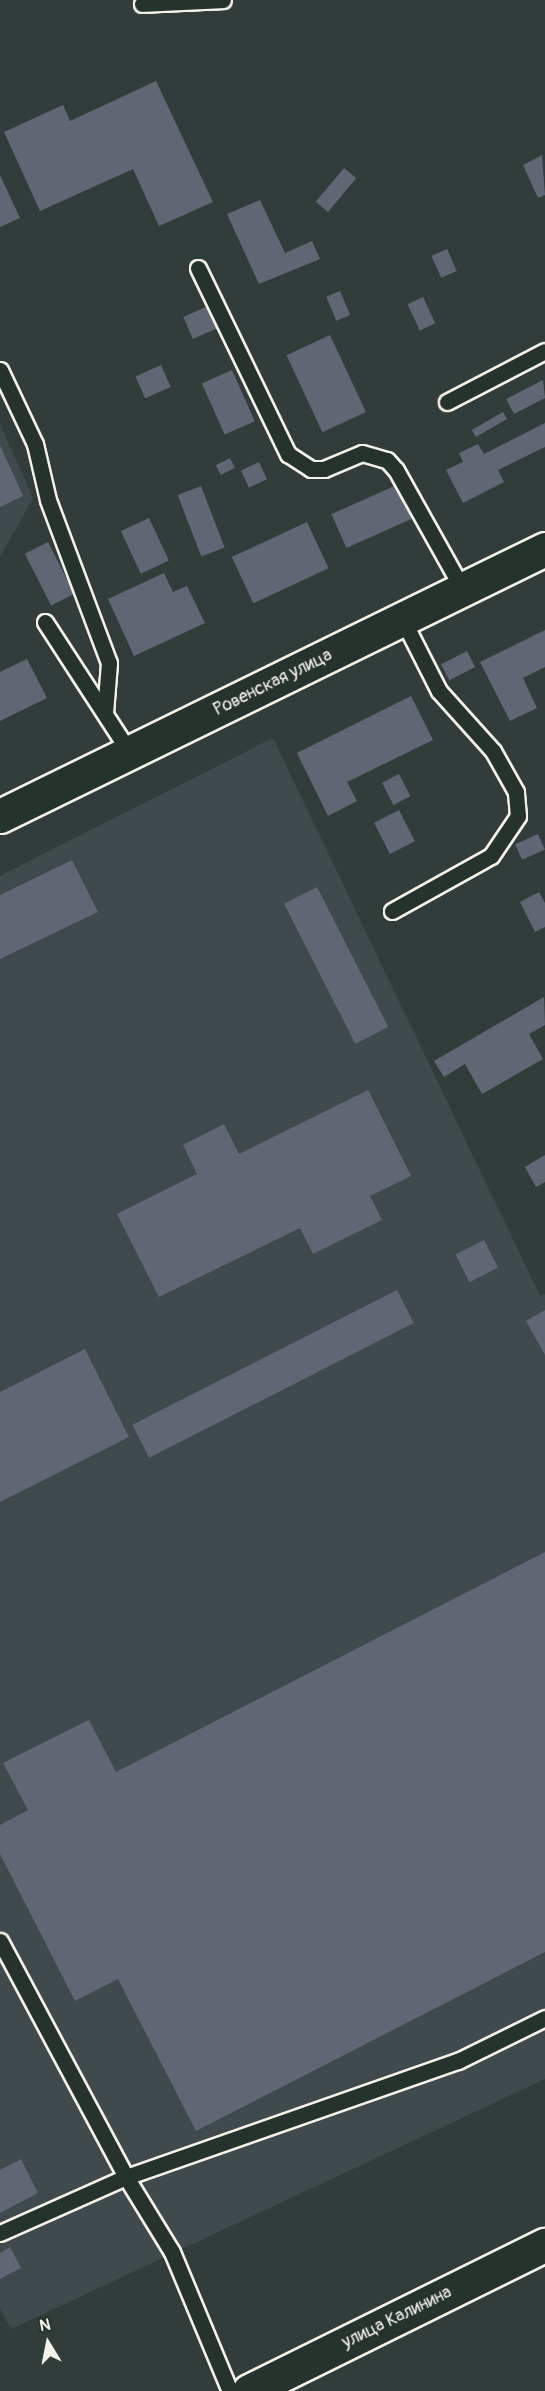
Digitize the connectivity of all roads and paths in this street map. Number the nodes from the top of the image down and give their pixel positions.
1 (222, 0) edge
2 (142, 4) dead end
3 (198, 268) dead end
4 (545, 351) edge
5 (0, 370) edge
6 (447, 402) dead end
7 (545, 549) edge
8 (463, 590) junction
9 (403, 620) junction
10 (45, 622) dead end
11 (105, 713) junction
12 (130, 753) junction
13 (0, 816) edge
14 (392, 912) dead end
15 (0, 1941) edge
16 (545, 2018) edge
17 (126, 2177) junction
18 (0, 2233) edge
19 (545, 2245) edge
20 (259, 2389) edge
21 (230, 2391) edge

1 - 2 lane
3 - 8 lane
4 - 6 lane
5 - 11 lane
7 - 8 main road, Ровенская улица
8 - 9 main road, Ровенская улица
9 - 12 main road, Ровенская улица
9 - 14 lane
10 - 11 lane
11 - 12 lane
12 - 13 main road, Ровенская улица
15 - 17 lane
16 - 17 lane
17 - 18 lane
17 - 21 lane
19 - 20 main road, улица Калинина

